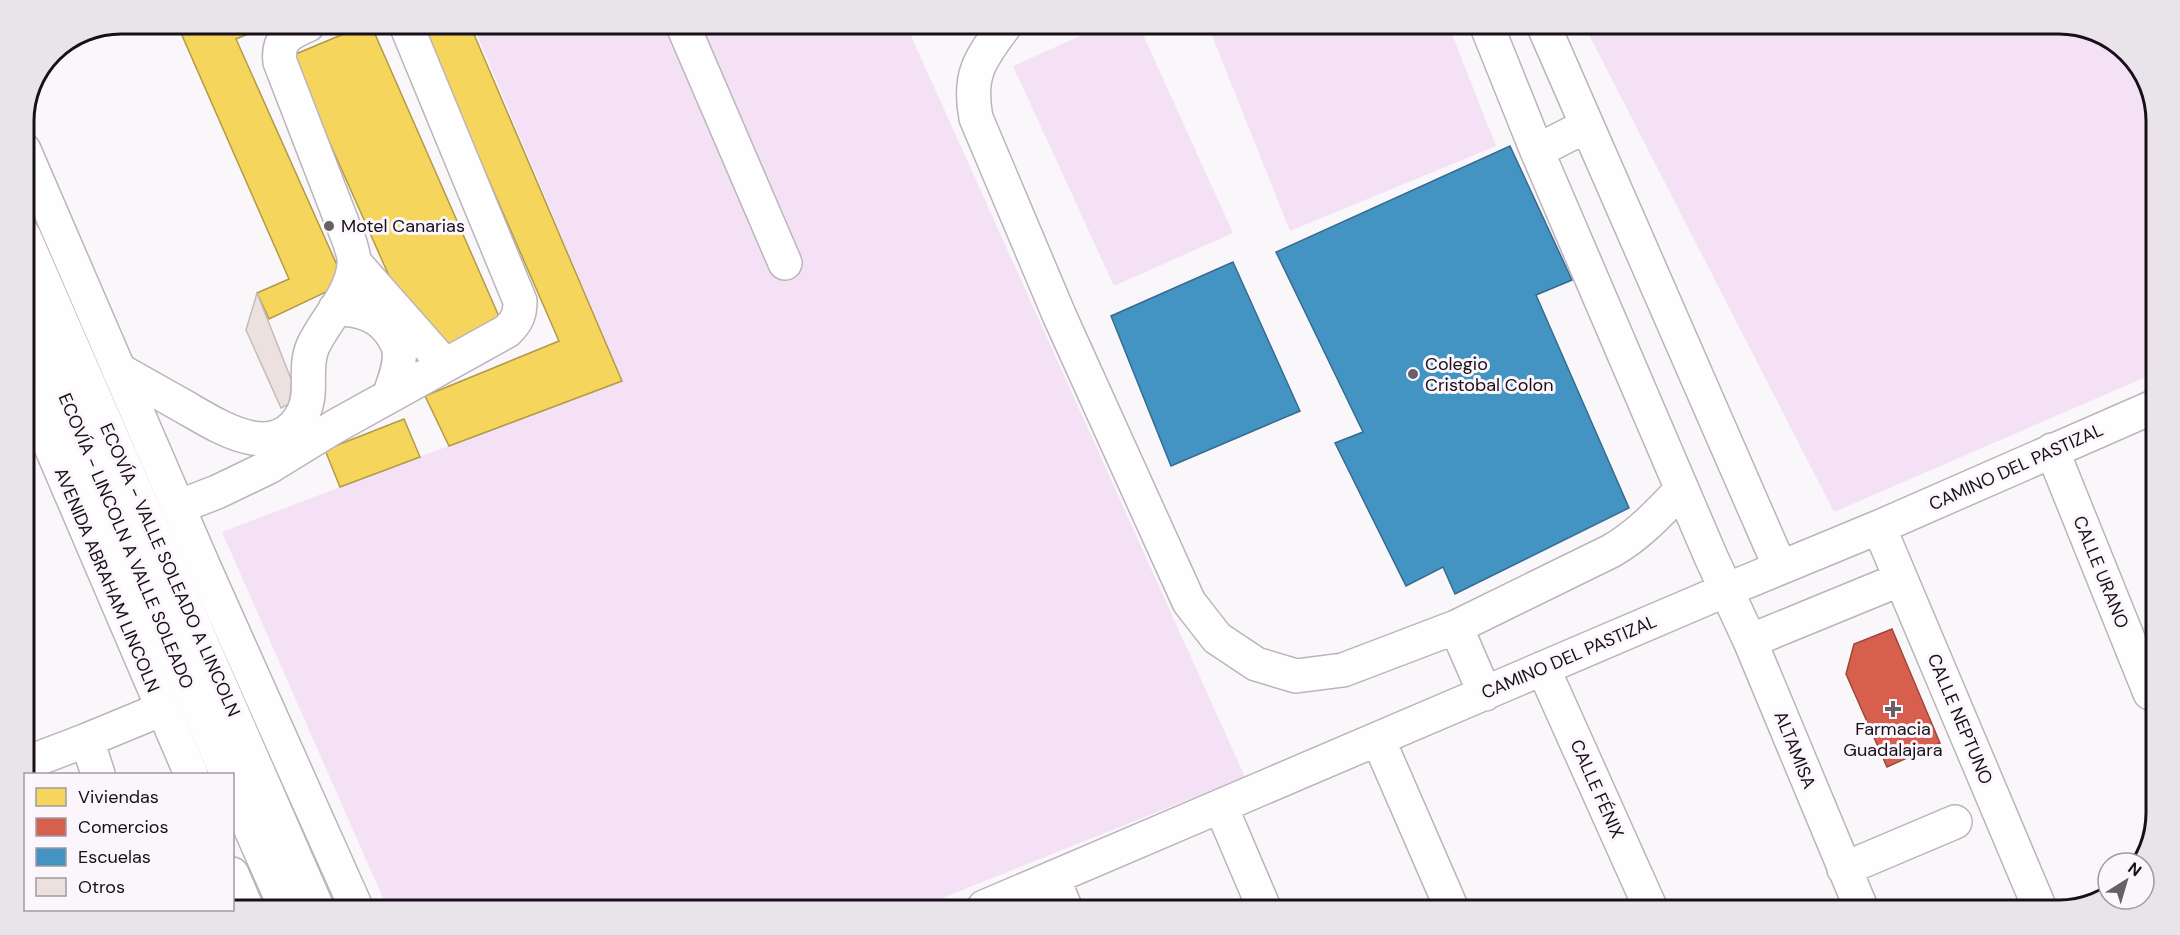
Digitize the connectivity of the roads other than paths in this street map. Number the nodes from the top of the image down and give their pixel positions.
1 (288, 35) edge
2 (410, 35) edge
3 (687, 35) edge
4 (998, 35) edge
5 (1490, 35) edge
6 (1548, 35) edge
7 (1586, 126) junction
8 (1537, 151) junction
9 (35, 175) edge
10 (35, 261) edge
11 (355, 263) junction
12 (785, 263) dead end
13 (335, 309) junction
14 (35, 331) edge
15 (445, 365) junction
16 (119, 370) junction
17 (389, 396) junction
18 (35, 410) edge
19 (2145, 410) edge
20 (2052, 450) junction
21 (1682, 489) junction
22 (178, 507) junction
23 (1879, 527) junction
24 (1780, 567) junction
25 (1901, 579) junction
26 (1727, 589) junction
27 (1456, 627) junction
28 (1750, 641) junction
29 (1543, 668) junction
30 (2146, 683) edge
31 (1485, 694) junction
32 (162, 709) junction
33 (1378, 739) junction
34 (87, 740) junction
35 (35, 760) edge
36 (187, 769) edge
37 (98, 773) edge
38 (227, 773) edge
39 (234, 792) edge
40 (1221, 807) junction
41 (1955, 822) dead end
42 (1844, 869) junction
43 (234, 879) edge
44 (1059, 893) edge
45 (243, 900) edge
46 (282, 900) edge
47 (314, 900) edge
48 (353, 900) edge
49 (1022, 900) edge
50 (1261, 900) edge
51 (1448, 900) edge
52 (1647, 900) edge
53 (1858, 900) edge
54 (2036, 900) edge

1 - 11 street
2 - 15 street
3 - 12 street
4 - 27 street
5 - 8 street, ALTAMISA
6 - 7 street
7 - 8 street
7 - 24 street
8 - 21 street, ALTAMISA
9 - 16 street
10 - 47 street, ECOVÍA - VALLE SOLEADO A LINCOLN
11 - 13 street
11 - 15 street
13 - 16 street
13 - 17 street
14 - 38 street, ECOVÍA - LINCOLN A VALLE SOLEADO
15 - 17 street
16 - 22 street
17 - 22 street
18 - 32 street, AVENIDA ABRAHAM LINCOLN
19 - 20 street, CAMINO DEL PASTIZAL
20 - 23 street, CAMINO DEL PASTIZAL
20 - 30 street, CALLE URANO
21 - 26 street, ALTAMISA
21 - 27 street
22 - 48 street
23 - 24 street, CAMINO DEL PASTIZAL
23 - 25 street, CALLE NEPTUNO
24 - 26 street, CAMINO DEL PASTIZAL
25 - 28 street
25 - 54 street, CALLE NEPTUNO
26 - 28 street, ALTAMISA
26 - 29 street, CAMINO DEL PASTIZAL
27 - 31 street
28 - 42 street, ALTAMISA
29 - 31 street, CAMINO DEL PASTIZAL
29 - 52 street, CALLE FÉNIX
31 - 33 street, CAMINO DEL PASTIZAL
32 - 34 street
32 - 36 street, AVENIDA ABRAHAM LINCOLN
33 - 40 street, CAMINO DEL PASTIZAL
33 - 51 street
34 - 35 street
34 - 37 street
39 - 46 street
40 - 44 street, CAMINO DEL PASTIZAL
40 - 50 street
41 - 42 street
42 - 53 street, ALTAMISA
43 - 45 street
44 - 49 street, CAMINO DEL PASTIZAL

